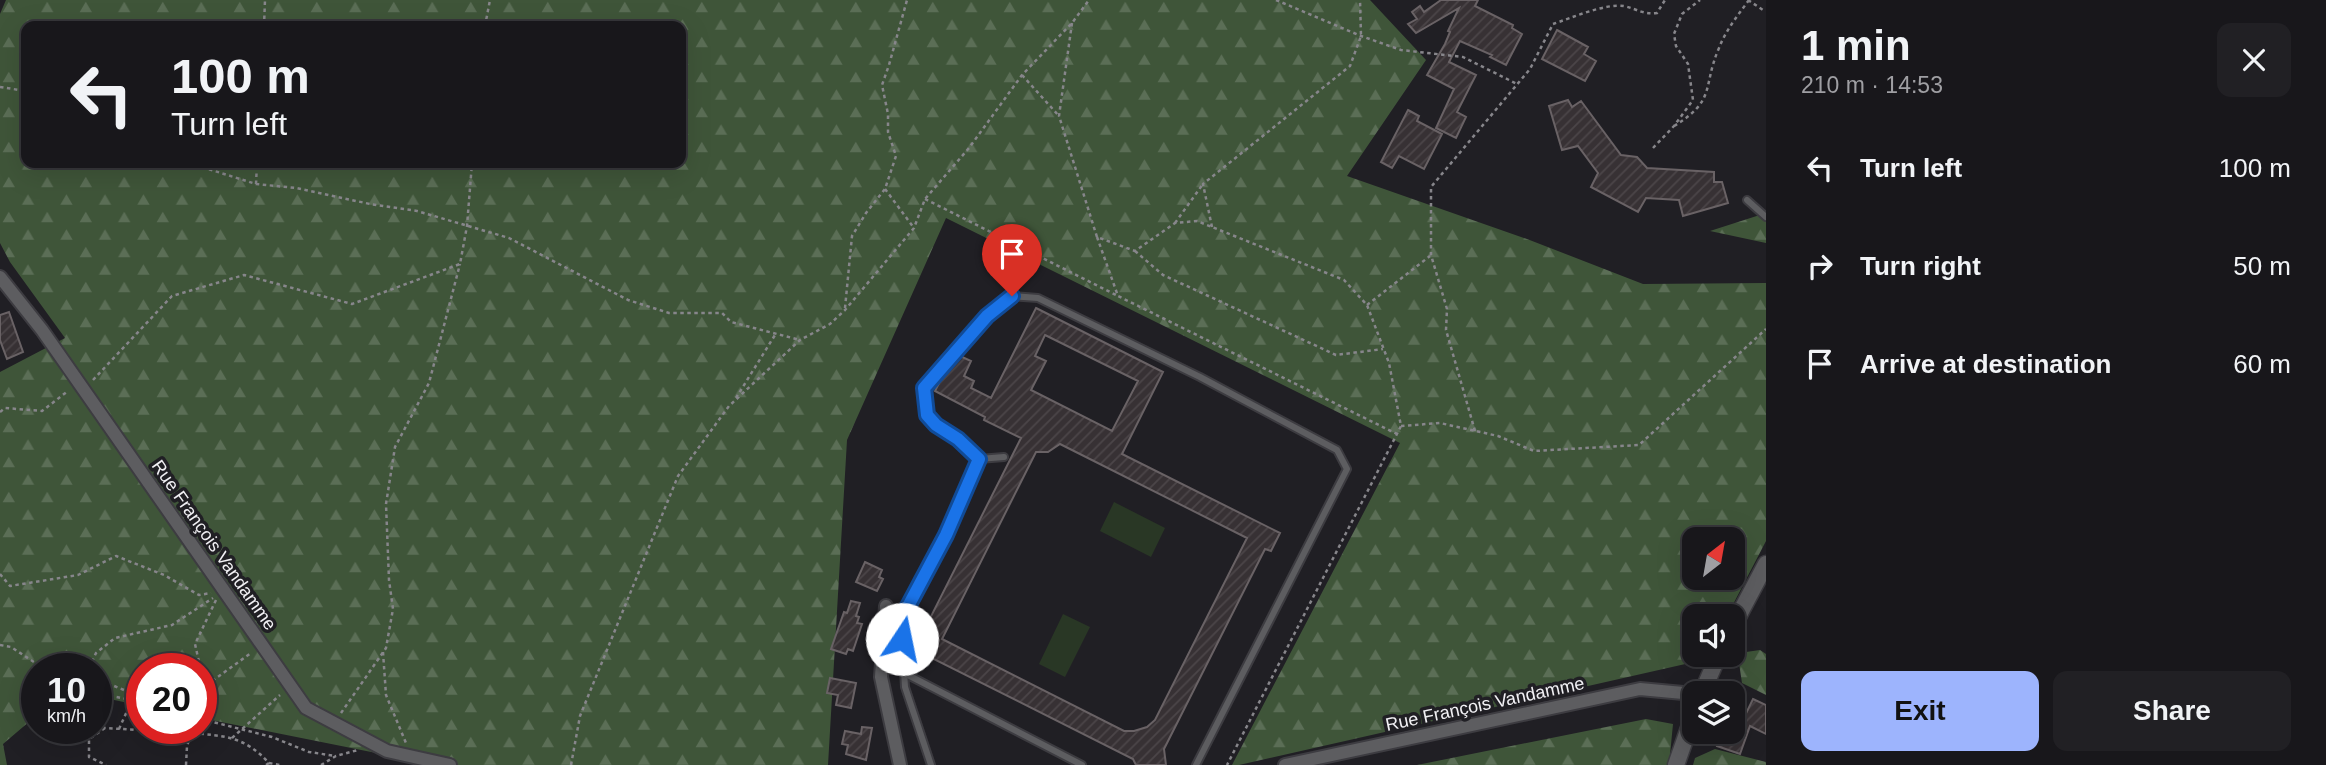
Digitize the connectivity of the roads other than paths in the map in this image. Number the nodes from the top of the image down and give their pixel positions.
1 (1747, 200) dead end
2 (1766, 216) edge
3 (0, 277) edge
4 (1004, 457) dead end
5 (979, 459) junction
6 (1766, 564) edge
7 (1745, 604) edge
8 (886, 606) dead end
9 (904, 673) junction
10 (1682, 693) edge
11 (1683, 744) edge
12 (450, 765) edge
13 (900, 765) edge
14 (931, 765) edge
15 (1082, 765) edge
16 (1196, 765) edge
17 (1285, 765) edge
18 (1676, 765) edge

1 - 2 lane
3 - 12 street, Rue François Vandamme
4 - 5 lane
5 - 9 lane
5 - 16 lane
6 - 7 street
8 - 13 street
9 - 14 lane
9 - 15 lane
10 - 17 street, Rue François Vandamme
11 - 18 street

